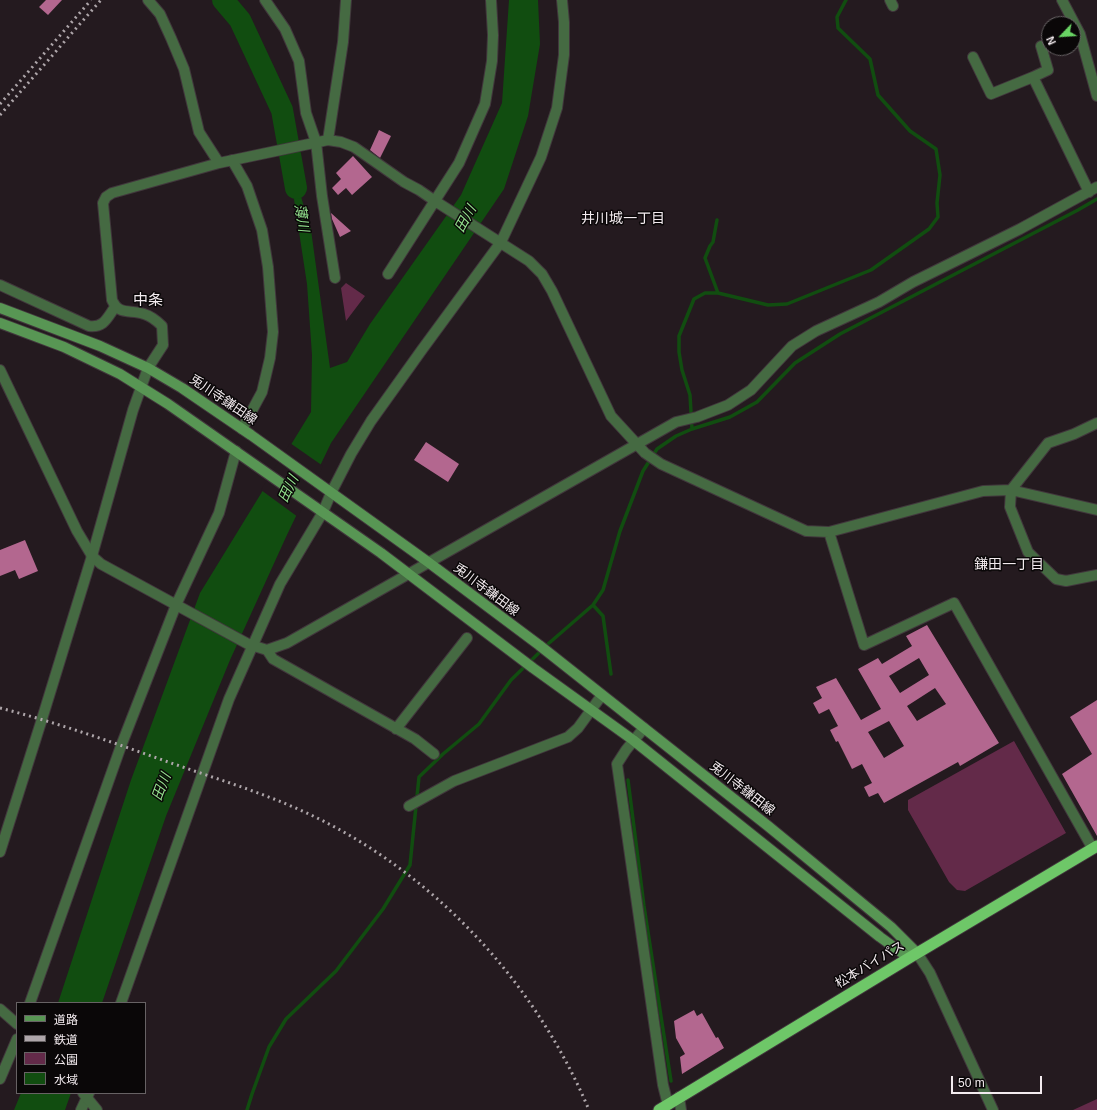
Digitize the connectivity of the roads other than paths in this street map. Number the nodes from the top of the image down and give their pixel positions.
1 (148, 0) edge
2 (265, 0) edge
3 (346, 0) edge
4 (491, 0) edge
5 (562, 0) edge
6 (1062, 0) edge
7 (1044, 56) edge
8 (973, 57) dead end
9 (1033, 77) junction
10 (1097, 96) edge
11 (328, 140) junction
12 (312, 143) junction
13 (232, 160) junction
14 (219, 163) junction
15 (1093, 190) edge
16 (437, 203) junction
17 (497, 240) junction
18 (388, 274) dead end
19 (335, 278) dead end
20 (0, 285) edge
21 (115, 307) junction
22 (0, 308) edge
23 (0, 323) edge
24 (148, 368) junction
25 (0, 370) edge
26 (141, 388) junction
27 (1097, 423) edge
28 (242, 429) junction
29 (637, 444) junction
30 (239, 453) junction
31 (1011, 490) junction
32 (329, 491) junction
33 (320, 510) junction
34 (1097, 510) edge
35 (829, 532) junction
36 (92, 556) junction
37 (428, 562) junction
38 (409, 572) junction
39 (1097, 575) edge
40 (178, 607) junction
41 (467, 638) dead end
42 (250, 644) junction
43 (267, 650) junction
44 (602, 695) junction
45 (592, 709) junction
46 (644, 728) junction
47 (396, 729) junction
48 (633, 740) junction
49 (434, 754) dead end
50 (409, 806) dead end
51 (1095, 848) edge
52 (0, 852) edge
53 (913, 955) junction
54 (30, 1002) edge
55 (121, 1002) edge
56 (0, 1009) edge
57 (16, 1023) edge
58 (16, 1041) edge
59 (0, 1079) edge
60 (86, 1095) edge
61 (679, 1097) junction
62 (664, 1108) edge
63 (81, 1110) edge
64 (97, 1110) edge
65 (681, 1110) edge
66 (993, 1110) edge

1 - 14 street
2 - 12 street
3 - 11 street
4 - 16 street
5 - 17 street
6 - 10 street
7 - 9 street
8 - 9 street
9 - 15 street
11 - 12 street
11 - 16 street
12 - 13 street
12 - 19 street
13 - 14 street
13 - 28 street
14 - 21 street
15 - 29 street
16 - 17 street
16 - 18 street
17 - 29 street
17 - 32 street
20 - 21 street
21 - 24 street
22 - 24 main road, 兎川寺鎌田線
23 - 26 main road
24 - 26 street
24 - 28 main road, 兎川寺鎌田線
25 - 36 street
26 - 30 main road
26 - 36 street
27 - 31 street
28 - 32 main road, 兎川寺鎌田線
29 - 35 street
29 - 37 street
30 - 33 main road
30 - 40 street
31 - 34 street
31 - 35 street
31 - 39 street
32 - 33 street
32 - 37 main road, 兎川寺鎌田線
33 - 38 main road
33 - 42 street
35 - 51 street
36 - 40 street
36 - 52 street
37 - 38 street
37 - 44 main road, 兎川寺鎌田線
38 - 43 street
38 - 45 main road
40 - 42 street
40 - 54 street
41 - 47 street
42 - 43 street
42 - 55 street
43 - 47 street
44 - 45 street
44 - 46 main road, 兎川寺鎌田線
45 - 48 main road
45 - 50 street
46 - 48 street
46 - 53 main road, 兎川寺鎌田線
47 - 49 street
48 - 53 main road
48 - 62 street
51 - 53 highway, 松本バイパス
53 - 61 highway, 松本バイパス
53 - 66 street
56 - 57 street
58 - 59 street
60 - 63 street
60 - 64 street
61 - 62 highway, 松本バイパス
61 - 65 street

